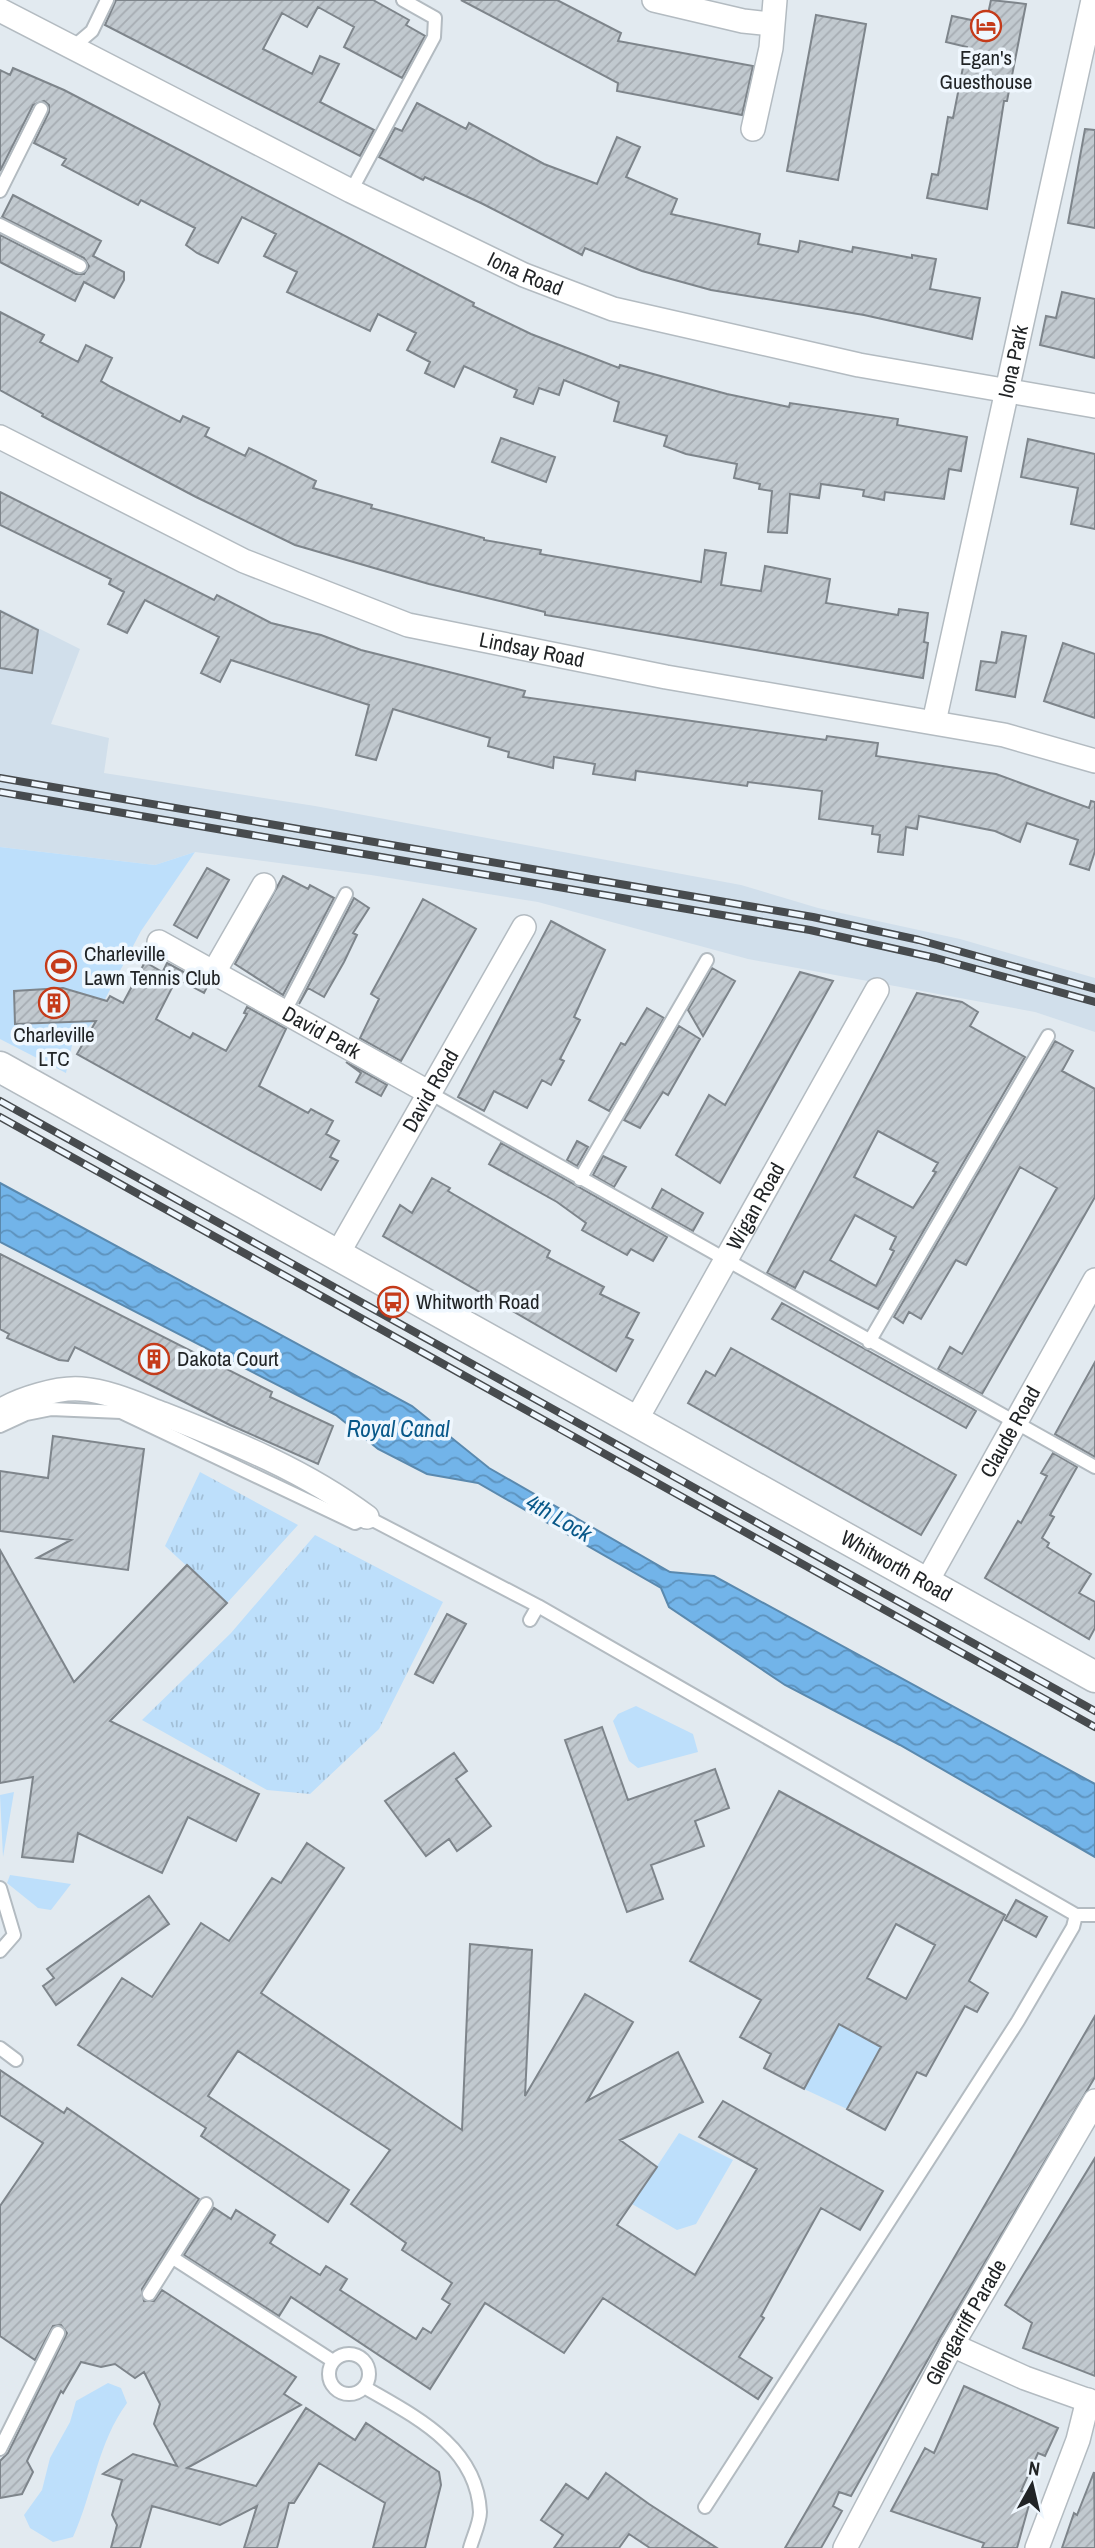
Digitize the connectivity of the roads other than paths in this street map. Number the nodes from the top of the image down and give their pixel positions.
1 (107, 0) edge
2 (403, 0) edge
3 (654, 0) edge
4 (775, 0) edge
5 (1093, 0) edge
6 (0, 10) edge
7 (771, 24) junction
8 (72, 48) junction
9 (41, 109) dead end
10 (752, 129) dead end
11 (0, 191) edge
12 (351, 191) junction
13 (0, 225) edge
14 (80, 266) dead end
15 (1006, 391) junction
16 (1095, 406) edge
17 (0, 437) edge
18 (934, 722) junction
19 (1095, 761) edge
20 (264, 885) dead end
21 (346, 894) dead end
22 (524, 926) dead end
23 (159, 942) dead end
24 (707, 960) dead end
25 (214, 972) junction
26 (877, 990) dead end
27 (285, 1011) junction
28 (1048, 1036) dead end
29 (0, 1067) edge
30 (428, 1092) junction
31 (580, 1179) junction
32 (337, 1255) junction
33 (726, 1261) junction
34 (1095, 1280) edge
35 (869, 1342) junction
36 (0, 1410) edge
37 (635, 1422) junction
38 (1014, 1423) junction
39 (0, 1426) edge
40 (1095, 1467) edge
41 (367, 1517) junction
42 (926, 1583) junction
43 (538, 1606) junction
44 (530, 1620) dead end
45 (1095, 1677) edge
46 (0, 1888) edge
47 (1076, 1915) junction
48 (1095, 1915) edge
49 (0, 1951) edge
50 (0, 2048) edge
51 (16, 2060) dead end
52 (1095, 2101) edge
53 (206, 2204) dead end
54 (173, 2258) junction
55 (149, 2294) dead end
56 (58, 2333) dead end
57 (952, 2345) junction
58 (333, 2361) junction
59 (364, 2388) junction
60 (1091, 2402) edge
61 (0, 2449) edge
62 (705, 2507) dead end
63 (470, 2548) edge
64 (845, 2548) edge
65 (1037, 2548) edge

1 - 8 lane
2 - 12 lane
3 - 7 street
4 - 7 street
5 - 15 street, Iona Park
6 - 8 street, Iona Road
7 - 10 street
8 - 12 street, Iona Road
9 - 11 lane
12 - 15 street, Iona Road
13 - 14 lane
15 - 16 street, Iona Road
15 - 18 street, Iona Park
17 - 18 street, Lindsay Road
18 - 19 street, Lindsay Road
20 - 25 street
21 - 27 lane
22 - 30 street, David Road
23 - 25 street, David Park
24 - 31 lane
25 - 27 street, David Park
26 - 33 street, Wigan Road
27 - 30 street, David Park
28 - 35 lane
29 - 32 street, Whitworth Road
30 - 31 lane
30 - 32 street, David Road
31 - 33 lane
32 - 37 street, Whitworth Road
33 - 35 lane
33 - 37 street, Wigan Road
34 - 38 street, Claude Road
35 - 38 lane
36 - 41 street
37 - 42 street, Whitworth Road
38 - 40 lane
38 - 42 street, Claude Road
39 - 41 lane
41 - 43 lane
42 - 45 street, Whitworth Road
43 - 44 lane
43 - 47 lane
46 - 49 lane
47 - 48 lane
47 - 62 lane
50 - 51 lane
52 - 57 street, Glengarriff Parade
53 - 54 lane
54 - 55 lane
54 - 58 lane
56 - 61 lane
57 - 60 street
57 - 64 street, Glengarriff Parade
58 - 59 lane
58 - 59 lane
59 - 63 lane
60 - 65 street

